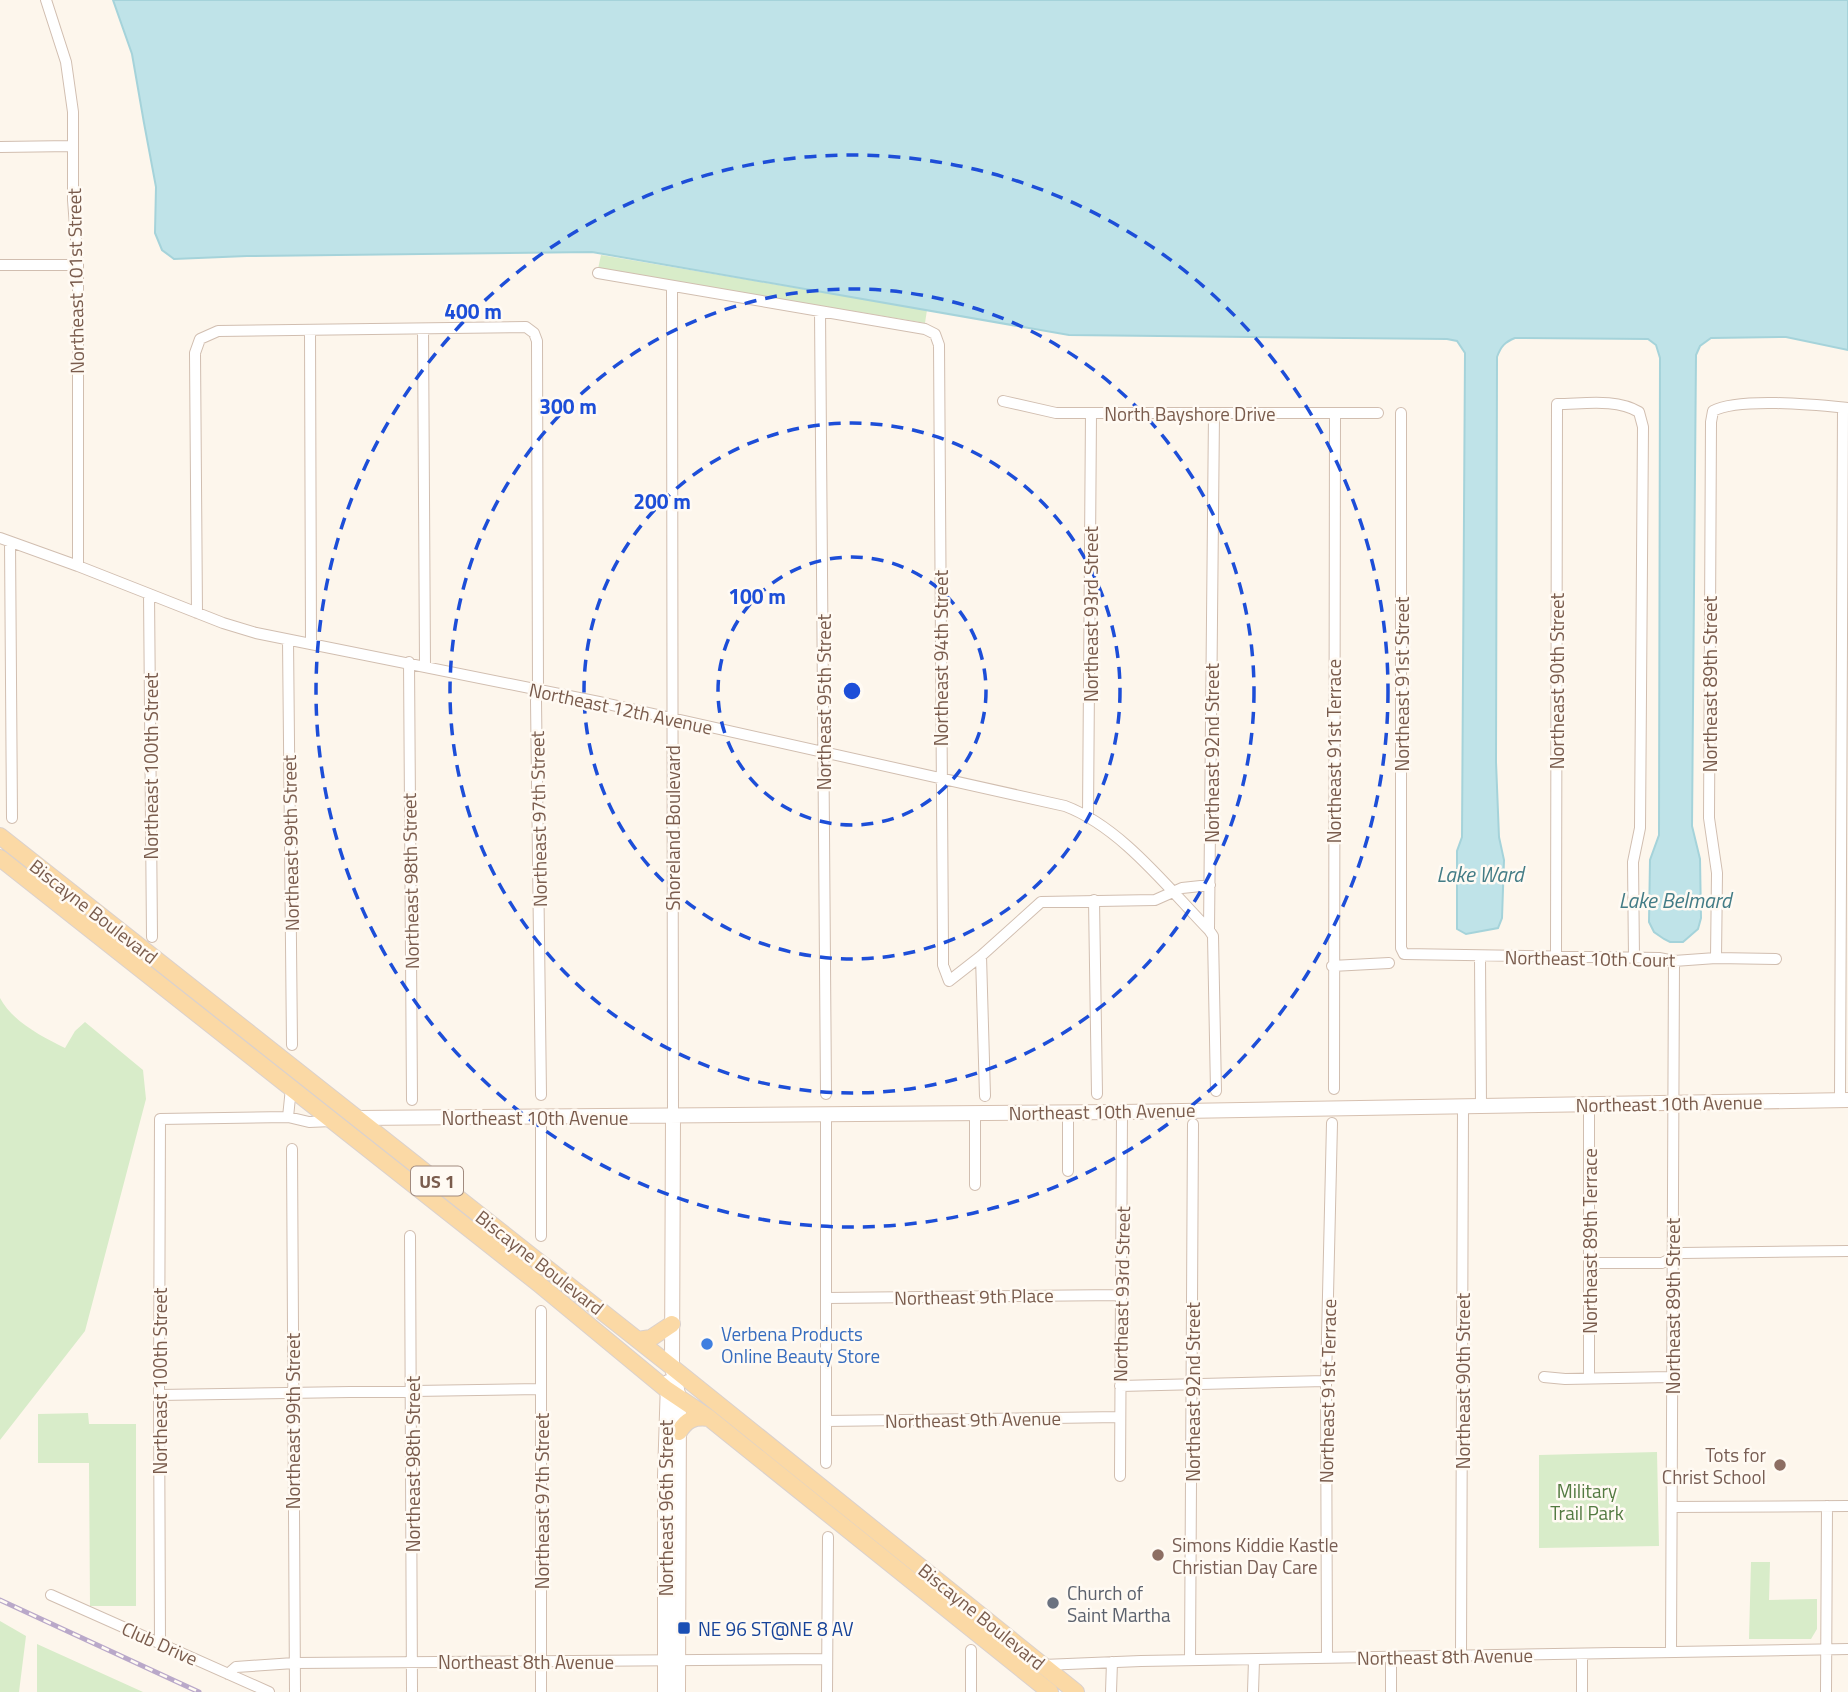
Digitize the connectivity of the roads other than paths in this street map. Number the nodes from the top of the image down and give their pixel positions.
1 (46, 0) edge
2 (72, 146) junction
3 (0, 147) edge
4 (0, 265) edge
5 (78, 265) junction
6 (598, 273) dead end
7 (672, 287) junction
8 (820, 311) junction
9 (423, 329) junction
10 (310, 331) junction
11 (1003, 401) dead end
12 (1846, 408) edge
13 (1091, 413) junction
14 (1214, 413) junction
15 (1335, 413) junction
16 (1378, 413) dead end
17 (1401, 413) dead end
18 (5, 540) edge
19 (78, 566) junction
20 (149, 594) junction
21 (197, 613) junction
22 (288, 640) junction
23 (311, 644) junction
24 (409, 662) junction
25 (425, 665) junction
26 (538, 690) junction
27 (672, 719) junction
28 (824, 753) junction
29 (941, 777) junction
30 (1088, 816) junction
31 (12, 818) dead end
32 (0, 836) edge
33 (0, 858) edge
34 (1210, 885) junction
35 (1173, 893) junction
36 (1094, 900) junction
37 (1209, 930) junction
38 (127, 936) junction
39 (152, 937) dead end
40 (1844, 940) edge
41 (117, 950) junction
42 (1404, 954) joint
43 (981, 956) junction
44 (1479, 957) junction
45 (1556, 957) junction
46 (1634, 958) junction
47 (1716, 958) junction
48 (1776, 959) dead end
49 (1674, 961) junction
50 (1389, 964) dead end
51 (1332, 965) junction
52 (292, 1045) dead end
53 (291, 1088) junction
54 (1334, 1089) dead end
55 (1216, 1091) dead end
56 (825, 1094) dead end
57 (1097, 1094) dead end
58 (541, 1095) dead end
59 (985, 1096) dead end
60 (412, 1100) dead end
61 (1844, 1100) edge
62 (1673, 1103) junction
63 (1590, 1104) junction
64 (1481, 1106) junction
65 (1463, 1107) junction
66 (1068, 1111) junction
67 (975, 1112) junction
68 (1122, 1112) junction
69 (827, 1115) junction
70 (673, 1116) junction
71 (288, 1117) junction
72 (541, 1117) junction
73 (356, 1118) junction
74 (334, 1121) junction
75 (1332, 1123) dead end
76 (1193, 1124) dead end
77 (292, 1149) dead end
78 (1068, 1171) dead end
79 (975, 1185) dead end
80 (410, 1236) dead end
81 (541, 1236) dead end
82 (1848, 1251) edge
83 (1672, 1259) junction
84 (1589, 1263) junction
85 (1122, 1295) junction
86 (825, 1298) junction
87 (541, 1311) dead end
88 (673, 1324) junction
89 (638, 1340) junction
90 (672, 1367) junction
91 (1544, 1377) dead end
92 (1671, 1377) junction
93 (1589, 1378) junction
94 (1326, 1381) junction
95 (1192, 1384) junction
96 (1120, 1386) junction
97 (541, 1389) junction
98 (412, 1391) junction
99 (291, 1392) junction
100 (673, 1393) junction
101 (159, 1395) junction
102 (1120, 1417) junction
103 (709, 1418) junction
104 (826, 1421) junction
105 (679, 1432) junction
106 (826, 1463) dead end
107 (1119, 1476) dead end
108 (1827, 1506) junction
109 (1848, 1506) edge
110 (1672, 1507) junction
111 (828, 1537) dead end
112 (890, 1562) junction
113 (923, 1569) junction
114 (51, 1595) dead end
115 (160, 1643) junction
116 (1827, 1649) junction
117 (1848, 1649) edge
118 (971, 1650) dead end
119 (1671, 1652) junction
120 (1461, 1655) junction
121 (1582, 1655) junction
122 (1391, 1657) junction
123 (1327, 1658) junction
124 (827, 1659) junction
125 (672, 1660) junction
126 (1190, 1660) junction
127 (1254, 1660) junction
128 (413, 1662) junction
129 (1012, 1662) junction
130 (1112, 1662) junction
131 (294, 1663) junction
132 (542, 1663) junction
133 (1042, 1665) junction
134 (228, 1674) junction
135 (269, 1692) edge
136 (295, 1692) edge
137 (412, 1692) edge
138 (541, 1692) edge
139 (665, 1692) edge
140 (678, 1692) edge
141 (827, 1692) edge
142 (971, 1692) edge
143 (1050, 1692) edge
144 (1076, 1692) edge
145 (1111, 1692) edge
146 (1253, 1692) edge
147 (1391, 1692) edge
148 (1581, 1692) edge
149 (1826, 1692) edge

1 - 2 street, Northeast 101st Street
2 - 3 street
2 - 5 street, Northeast 101st Street
4 - 5 street
5 - 19 street, Northeast 101st Street
6 - 7 street
7 - 8 street
7 - 27 street, Shoreland Boulevard
8 - 28 street, Northeast 95th Street
8 - 29 street, Northeast 94th Street
9 - 10 street
9 - 25 street
9 - 26 street, Northeast 97th Street
10 - 21 street
10 - 23 street
11 - 13 street, North Bayshore Drive
12 - 40 street
12 - 47 street, Northeast 89th Street
13 - 14 street, North Bayshore Drive
13 - 30 street, Northeast 93rd Street
14 - 15 street, North Bayshore Drive
14 - 34 street, Northeast 92nd Street
15 - 16 street, North Bayshore Drive
15 - 51 street, Northeast 91st Terrace
17 - 42 street, Northeast 91st Street
18 - 19 street, Northeast 12th Avenue
18 - 31 street
19 - 20 street, Northeast 12th Avenue
20 - 21 street, Northeast 12th Avenue
20 - 39 street, Northeast 100th Street
21 - 22 street, Northeast 12th Avenue
22 - 23 street, Northeast 12th Avenue
22 - 52 street, Northeast 99th Street
23 - 24 street, Northeast 12th Avenue
24 - 25 street, Northeast 12th Avenue
24 - 60 street, Northeast 98th Street
25 - 26 street, Northeast 12th Avenue
26 - 27 street, Northeast 12th Avenue
26 - 58 street, Northeast 97th Street
27 - 28 street, Northeast 12th Avenue
27 - 70 street, Shoreland Boulevard
28 - 29 street, Northeast 12th Avenue
28 - 56 street, Northeast 95th Street
29 - 30 street, Northeast 12th Avenue
29 - 43 street, Northeast 94th Street
30 - 35 street, Northeast 12th Avenue
32 - 38 main road, Biscayne Boulevard / US 1
33 - 41 main road, Biscayne Boulevard / US 1
34 - 35 street
34 - 37 street, Northeast 92nd Street
35 - 36 street
35 - 37 street, Northeast 12th Avenue
36 - 43 street
36 - 57 street
37 - 55 street, Northeast 92nd Street
38 - 41 main road
38 - 73 main road, Biscayne Boulevard / US 1
40 - 61 street
41 - 53 main road, Biscayne Boulevard / US 1
42 - 44 street, Northeast 10th Court
43 - 59 street
44 - 45 street, Northeast 10th Court
44 - 64 street
45 - 46 street, Northeast 10th Court
45 - 46 street, Northeast 90th Street
46 - 49 street, Northeast 10th Court
47 - 48 street, Northeast 10th Court
47 - 49 street, Northeast 10th Court
49 - 62 street, Northeast 89th Street
50 - 51 street
51 - 54 street, Northeast 91st Terrace
53 - 71 street
53 - 74 main road, Biscayne Boulevard / US 1
61 - 62 street, Northeast 10th Avenue
62 - 63 street, Northeast 10th Avenue
62 - 83 street, Northeast 89th Street
63 - 64 street, Northeast 10th Avenue
63 - 84 street, Northeast 89th Terrace
64 - 65 street, Northeast 10th Avenue
65 - 68 street, Northeast 10th Avenue
65 - 120 street, Northeast 90th Street
66 - 67 street, Northeast 10th Avenue
66 - 68 street, Northeast 10th Avenue
66 - 78 street
67 - 69 street, Northeast 10th Avenue
67 - 79 street
68 - 85 street, Northeast 93rd Street
69 - 70 street, Northeast 10th Avenue
69 - 86 street
70 - 72 street, Northeast 10th Avenue
70 - 88 street, Northeast 96th Street
71 - 74 street
71 - 101 street, Northeast 100th Street
72 - 73 street, Northeast 10th Avenue
72 - 81 street
73 - 89 main road, Biscayne Boulevard / US 1
74 - 100 main road, Biscayne Boulevard / US 1
75 - 94 street, Northeast 91st Terrace
76 - 95 street, Northeast 92nd Street
77 - 99 street, Northeast 99th Street
80 - 98 street, Northeast 98th Street
82 - 83 street
83 - 84 street
83 - 92 street, Northeast 89th Street
84 - 93 street, Northeast 89th Terrace
85 - 86 street, Northeast 9th Place
85 - 96 street, Northeast 93rd Street
86 - 104 street
87 - 97 street, Northeast 97th Street
88 - 89 main road
88 - 90 street, Northeast 96th Street
89 - 90 main road, Biscayne Boulevard / US 1
90 - 100 street, Northeast 96th Street
90 - 113 main road, Biscayne Boulevard / US 1
91 - 93 street
92 - 93 street
92 - 110 street, Northeast 89th Street
94 - 95 street
94 - 123 street, Northeast 91st Terrace
95 - 96 street
95 - 126 street, Northeast 92nd Street
96 - 102 street, Northeast 93rd Street
97 - 98 street
97 - 132 street, Northeast 97th Street
98 - 99 street
98 - 128 street, Northeast 98th Street
99 - 101 street
99 - 131 street, Northeast 99th Street
100 - 103 main road, Biscayne Boulevard / US 1
100 - 105 street, Northeast 96th Street
100 - 125 street, Northeast 96th Street
101 - 115 street, Northeast 100th Street
102 - 104 street, Northeast 9th Avenue
102 - 107 street, Northeast 93rd Street
103 - 105 main road
103 - 112 main road, Biscayne Boulevard / US 1
104 - 106 street
105 - 125 street, Northeast 96th Street
108 - 109 street
108 - 110 street
108 - 116 street
110 - 119 street, Northeast 89th Street
111 - 124 street
112 - 113 main road
112 - 129 main road, Biscayne Boulevard / US 1
113 - 133 main road, Biscayne Boulevard / US 1
114 - 115 street, Club Drive
115 - 134 street, Club Drive
116 - 117 street, Northeast 8th Avenue
116 - 119 street, Northeast 8th Avenue
116 - 149 street
118 - 142 street
119 - 121 street, Northeast 8th Avenue
120 - 121 street, Northeast 8th Avenue
120 - 122 street, Northeast 8th Avenue
121 - 148 street
122 - 123 street, Northeast 8th Avenue
122 - 147 street
123 - 127 street, Northeast 8th Avenue
124 - 125 street, Northeast 8th Avenue
124 - 141 street
125 - 132 street, Northeast 8th Avenue
125 - 139 street, Northeast 96th Street
125 - 140 street, Northeast 96th Street
126 - 127 street, Northeast 8th Avenue
126 - 130 street, Northeast 8th Avenue
127 - 146 street
128 - 131 street, Northeast 8th Avenue
128 - 132 street, Northeast 8th Avenue
128 - 137 street, Northeast 98th Street
129 - 133 main road
129 - 143 main road, Biscayne Boulevard / US 1
130 - 133 street, Northeast 8th Avenue
130 - 145 street
131 - 134 street, Northeast 8th Avenue
131 - 136 street, Northeast 99th Street
132 - 138 street, Northeast 97th Street
133 - 144 main road, Biscayne Boulevard / US 1
134 - 135 street, Club Drive

